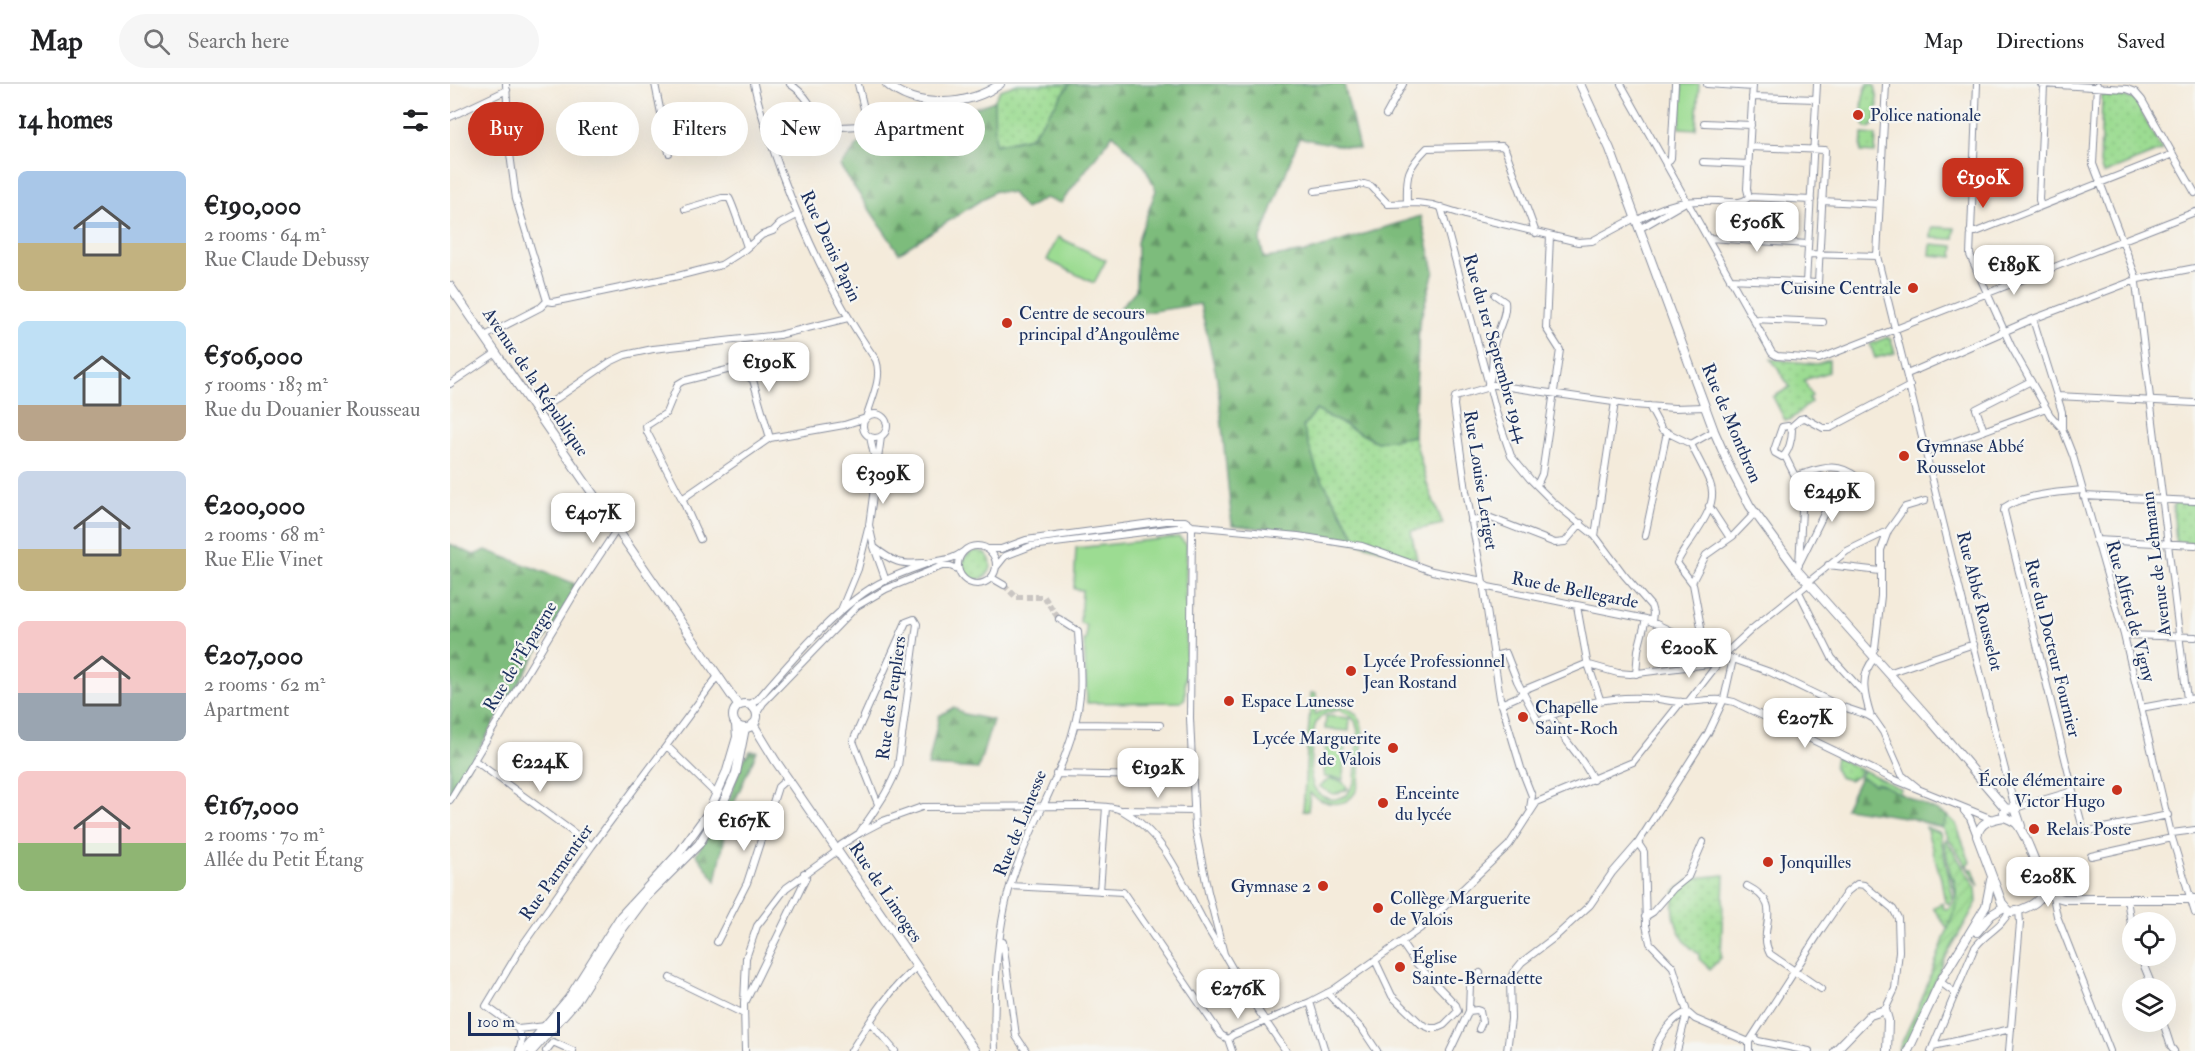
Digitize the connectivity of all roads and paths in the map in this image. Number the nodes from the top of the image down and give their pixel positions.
1 (655, 84) edge
2 (754, 84) edge
3 (790, 84) edge
4 (858, 84) edge
5 (887, 84) edge
6 (1000, 84) edge
7 (1402, 84) edge
8 (1580, 84) edge
9 (1621, 84) edge
10 (1675, 84) edge
11 (1707, 84) edge
12 (1817, 84) edge
13 (1886, 84) edge
14 (1977, 84) edge
15 (1753, 85) edge
16 (2043, 85) edge
17 (2096, 86) edge
18 (506, 87) edge
19 (1752, 97) junction
20 (1816, 99) junction
21 (659, 102) edge
22 (1386, 115) dead end
23 (450, 117) edge
24 (1704, 123) dead end
25 (1751, 125) junction
26 (1749, 147) junction
27 (1813, 150) junction
28 (2173, 154) junction
29 (1703, 162) dead end
30 (1749, 164) junction
31 (1666, 165) junction
32 (2100, 183) junction
33 (1315, 191) dead end
34 (2195, 194) edge
35 (1749, 197) junction
36 (1811, 200) junction
37 (1687, 201) junction
38 (1822, 201) junction
39 (1407, 203) junction
40 (1879, 204) junction
41 (2040, 206) junction
42 (1441, 207) junction
43 (686, 209) dead end
44 (2195, 212) edge
45 (797, 215) junction
46 (1637, 222) junction
47 (1970, 232) junction
48 (1536, 233) junction
49 (1550, 236) junction
50 (1708, 238) junction
51 (2124, 240) junction
52 (1808, 244) junction
53 (747, 247) junction
54 (1808, 254) junction
55 (1819, 255) junction
56 (1877, 256) junction
57 (2195, 268) edge
58 (1730, 279) junction
59 (2136, 280) junction
60 (1806, 283) junction
61 (450, 286) edge
62 (1986, 294) junction
63 (1495, 295) dead end
64 (547, 301) junction
65 (848, 318) junction
66 (1753, 319) junction
67 (2033, 319) junction
68 (1823, 322) dead end
69 (1896, 329) junction
70 (2004, 332) junction
71 (484, 336) junction
72 (496, 353) junction
73 (733, 360) dead end
74 (735, 368) junction
75 (1907, 374) junction
76 (2031, 381) junction
77 (452, 382) edge
78 (1489, 386) junction
79 (1910, 386) junction
80 (1553, 392) junction
81 (2055, 393) junction
82 (2039, 396) junction
83 (2150, 401) junction
84 (1615, 402) junction
85 (870, 403) junction
86 (2195, 403) edge
87 (1649, 406) junction
88 (1705, 407) junction
89 (2046, 408) junction
90 (537, 412) junction
91 (877, 414) junction
92 (866, 418) junction
93 (844, 425) junction
94 (1791, 427) junction
95 (2062, 428) junction
96 (863, 430) junction
97 (1984, 430) junction
98 (1714, 431) junction
99 (1667, 432) junction
100 (880, 437) junction
101 (770, 438) junction
102 (870, 438) junction
103 (1691, 444) junction
104 (1926, 452) junction
105 (1785, 456) junction
106 (876, 465) junction
107 (1845, 471) junction
108 (1797, 476) junction
109 (1537, 485) junction
110 (2083, 493) junction
111 (1856, 496) dead end
112 (682, 499) junction
113 (2163, 500) junction
114 (1924, 501) dead end
115 (2195, 501) edge
116 (1709, 506) junction
117 (1755, 513) junction
118 (1471, 521) junction
119 (1581, 524) junction
120 (869, 525) junction
121 (1192, 526) junction
122 (617, 529) junction
123 (1887, 531) junction
124 (1595, 536) junction
125 (1645, 536) dead end
126 (1730, 538) junction
127 (700, 539) dead end
128 (2096, 540) junction
129 (2169, 544) junction
130 (2195, 545) edge
131 (874, 547) junction
132 (988, 549) junction
133 (963, 552) junction
134 (930, 563) junction
135 (1828, 565) junction
136 (997, 566) junction
137 (1798, 568) junction
138 (958, 569) junction
139 (1880, 571) junction
140 (992, 578) junction
141 (886, 580) junction
142 (1692, 582) junction
143 (1808, 583) junction
144 (1483, 584) junction
145 (1004, 585) tunnel mouth
146 (888, 587) junction
147 (1798, 592) junction
148 (1577, 606) junction
149 (839, 613) junction
150 (1059, 619) tunnel mouth
151 (1649, 621) junction
152 (2124, 635) junction
153 (2180, 636) junction
154 (2195, 637) edge
155 (1974, 644) junction
156 (1699, 645) junction
157 (1723, 656) junction
158 (1873, 656) junction
159 (1494, 657) junction
160 (1733, 659) junction
161 (1717, 663) junction
162 (1588, 665) junction
163 (1888, 673) junction
164 (1636, 674) junction
165 (718, 676) junction
166 (1523, 692) junction
167 (1863, 692) junction
168 (2195, 698) edge
169 (1600, 699) junction
170 (1724, 699) junction
171 (2187, 699) junction
172 (1685, 702) junction
173 (750, 704) junction
174 (1502, 704) junction
175 (738, 705) junction
176 (2141, 708) junction
177 (757, 713) junction
178 (1551, 715) junction
179 (1872, 717) junction
180 (736, 724) junction
181 (1075, 724) junction
182 (1160, 725) dead end
183 (749, 727) junction
184 (667, 746) junction
185 (474, 760) junction
186 (1898, 768) junction
187 (1056, 774) junction
188 (1192, 777) junction
189 (788, 778) junction
190 (1893, 779) junction
191 (1593, 780) junction
192 (1917, 787) junction
193 (1530, 790) junction
194 (2073, 792) junction
195 (717, 795) junction
196 (1545, 798) junction
197 (450, 800) edge
198 (878, 804) junction
199 (1043, 806) junction
200 (1106, 807) junction
201 (1959, 807) junction
202 (2015, 808) junction
203 (2006, 809) junction
204 (1122, 810) junction
205 (1194, 811) junction
206 (1529, 812) junction
207 (2168, 815) junction
208 (1996, 818) junction
209 (2195, 830) edge
210 (860, 833) junction
211 (2025, 835) junction
212 (1977, 836) junction
213 (2172, 836) junction
214 (1703, 842) dead end
215 (1638, 843) junction
216 (592, 846) junction
217 (837, 850) junction
218 (2091, 856) dead end
219 (804, 873) junction
220 (1991, 873) junction
221 (2042, 884) junction
222 (1010, 886) junction
223 (1748, 886) dead end
224 (1100, 891) junction
225 (2053, 899) junction
226 (2127, 899) junction
227 (2193, 899) edge
228 (2007, 909) junction
229 (2019, 910) junction
230 (2129, 912) edge
231 (2195, 913) edge
232 (1645, 917) junction
233 (1002, 935) junction
234 (717, 942) dead end
235 (1401, 942) junction
236 (1224, 954) junction
237 (1375, 960) junction
238 (917, 967) junction
239 (1480, 973) dead end
240 (1794, 973) junction
241 (670, 978) dead end
242 (1943, 984) junction
243 (1821, 989) dead end
244 (1327, 993) junction
245 (1955, 993) junction
246 (1310, 1002) junction
247 (744, 1004) junction
248 (1885, 1010) junction
249 (1469, 1011) junction
250 (1687, 1012) junction
251 (744, 1014) junction
252 (1266, 1021) junction
253 (870, 1022) junction
254 (1673, 1022) junction
255 (547, 1026) junction
256 (1684, 1026) junction
257 (518, 1029) junction
258 (1479, 1029) dead end
259 (2011, 1029) junction
260 (2166, 1032) edge
261 (1228, 1039) junction
262 (1751, 1040) junction
263 (1932, 1049) edge
264 (522, 1051) edge
265 (532, 1051) edge
266 (546, 1051) edge
267 (573, 1051) edge
268 (745, 1051) edge
269 (851, 1051) edge
270 (895, 1051) edge
271 (975, 1051) edge
272 (995, 1051) edge
273 (1026, 1051) edge
274 (1232, 1051) edge
275 (1286, 1051) edge
276 (1325, 1051) edge
277 (1377, 1051) edge
278 (1450, 1051) edge
279 (1507, 1051) edge
280 (1655, 1051) edge
281 (1677, 1051) edge
282 (1749, 1051) edge
283 (1809, 1051) edge
284 (1835, 1051) edge
285 (1887, 1051) edge
286 (1908, 1051) edge
287 (1913, 1051) edge
288 (2009, 1051) edge
289 (2110, 1051) edge
290 (2174, 1051) edge

1 - 21 street
2 - 45 street, Rue Denis Papin
3 - 4 street
5 - 6 main road
7 - 22 street
8 - 46 main road, Rue de Montbron
9 - 31 street
10 - 31 street
11 - 15 street
12 - 20 street
13 - 40 street, Rue Abbé Rousselot
14 - 47 street
15 - 19 street
16 - 17 street
16 - 41 street
17 - 28 street
17 - 32 street, Avenue de Lehmann
18 - 23 street
18 - 64 street
19 - 20 street
19 - 25 street
20 - 27 street
24 - 25 street
25 - 26 street
26 - 27 street
26 - 30 street
27 - 36 street
27 - 38 street
28 - 32 street
28 - 34 street
29 - 30 street
30 - 35 street
31 - 37 street
32 - 41 street
32 - 51 street, Avenue de Lehmann
33 - 39 street
35 - 36 street
35 - 37 street
36 - 52 street
37 - 46 street
37 - 50 street
38 - 40 street
38 - 55 street
39 - 42 street
39 - 48 street
40 - 56 street, Rue Abbé Rousselot
41 - 47 street
42 - 48 street
42 - 78 street, Rue du 1er Septembre 1944
43 - 53 street
44 - 51 street
45 - 53 street
45 - 65 street, Rue Denis Papin
46 - 49 street
46 - 88 main road, Rue de Montbron
47 - 62 street
48 - 49 street
49 - 80 street
50 - 52 street
50 - 58 street
51 - 59 street, Avenue de Lehmann
51 - 62 street
52 - 54 street
53 - 64 street
54 - 55 street
54 - 60 street
55 - 56 street
55 - 60 street
56 - 69 street, Rue Abbé Rousselot
57 - 59 street
58 - 60 street
58 - 66 street
59 - 67 street
59 - 83 street, Avenue de Lehmann
61 - 71 main road, Avenue de la République
62 - 69 street
62 - 70 street
63 - 78 street
64 - 71 street
65 - 85 street, Rue Denis Papin
65 - 90 street
66 - 68 street
66 - 69 street
67 - 70 street
67 - 81 street, Rue Alfred de Vigny
69 - 75 street, Rue Abbé Rousselot
70 - 75 street
70 - 76 street
71 - 72 main road, Avenue de la République
72 - 77 street
72 - 90 main road, Avenue de la République
73 - 74 street
74 - 101 street
74 - 112 street
75 - 79 street, Rue Abbé Rousselot
76 - 82 street
76 - 97 street
78 - 80 street
78 - 109 street, Rue du 1er Septembre 1944
78 - 118 street, Rue Louise Leriget
79 - 94 street
79 - 104 street, Rue Abbé Rousselot
80 - 84 street
80 - 109 street
81 - 82 street
81 - 83 street
81 - 95 street, Rue Alfred de Vigny
82 - 89 street
83 - 86 street
83 - 113 street, Avenue de Lehmann
84 - 87 street
84 - 124 street
85 - 91 street
85 - 92 street, Rue Denis Papin
87 - 88 street
87 - 99 street
88 - 98 main road, Rue de Montbron
89 - 95 street
89 - 97 street
90 - 122 main road, Avenue de la République
91 - 92 street
91 - 100 street
92 - 93 street
92 - 96 street
93 - 96 street
93 - 101 street
94 - 105 street
94 - 105 street
95 - 110 street, Rue Alfred de Vigny
96 - 102 street
97 - 104 street
98 - 103 street
98 - 117 main road, Rue de Montbron
99 - 103 street
99 - 125 street
100 - 102 street
100 - 106 street
101 - 112 street
102 - 106 street
103 - 116 street
104 - 155 street, Rue Abbé Rousselot
105 - 108 street
106 - 120 street
107 - 108 street
107 - 111 street
107 - 137 street
108 - 137 street
109 - 119 street, Rue du 1er Septembre 1944
110 - 113 street
110 - 128 street, Rue Alfred de Vigny
110 - 194 street, Rue du Docteur Fournier
112 - 127 street
113 - 115 street
113 - 129 street, Avenue de Lehmann
114 - 123 street
116 - 126 street
116 - 142 street
117 - 126 street
117 - 137 main road, Rue de Montbron
118 - 119 street
118 - 144 street, Rue Louise Leriget
119 - 124 street, Rue du 1er Septembre 1944
120 - 131 street
120 - 149 street
121 - 132 street
121 - 136 street
121 - 144 street, Rue de Bellegarde
121 - 188 street
122 - 165 main road, Avenue de la République
122 - 185 street, Rue de l'Épargne
123 - 135 street
123 - 139 street
124 - 151 street, Rue du 1er Septembre 1944
126 - 142 street
128 - 129 street
128 - 152 street, Rue Alfred de Vigny
129 - 130 street
129 - 153 street, Avenue de Lehmann
131 - 134 street
131 - 141 street
132 - 133 street
132 - 136 street
133 - 134 street
133 - 138 street
134 - 141 street
135 - 139 street
135 - 143 street
136 - 140 street
137 - 143 main road, Rue de Montbron
138 - 140 street
138 - 146 street
139 - 158 street
140 - 145 street
141 - 146 street
141 - 149 street
142 - 156 street
143 - 147 street
143 - 158 main road, Rue de Montbron
144 - 148 street, Rue de Bellegarde
144 - 159 street, Rue Louise Leriget
146 - 177 street
147 - 157 street
147 - 167 street
148 - 151 street, Rue de Bellegarde
148 - 162 street
149 - 173 street
150 - 181 street, Rue de Lunesse
151 - 156 street, Rue de Bellegarde
151 - 164 street
152 - 153 street
152 - 176 street, Rue Alfred de Vigny
153 - 154 street
153 - 171 street, Avenue de Lehmann
155 - 163 street
155 - 202 street, Rue Abbé Rousselot
156 - 157 street, Rue de Bellegarde
157 - 160 street, Rue de Bellegarde
157 - 161 street
158 - 163 main road, Rue de Montbron
158 - 167 street
159 - 166 street
159 - 174 street, Rue Louise Leriget
160 - 170 street
160 - 179 street, Rue de Bellegarde
161 - 164 street
161 - 172 street
162 - 164 street
162 - 166 street
162 - 169 street
163 - 203 main road, Rue de Montbron
165 - 175 main road, Avenue de la République
165 - 184 street, Rue Parmentier
166 - 174 street
166 - 178 street
167 - 179 street
168 - 171 street
169 - 172 street
169 - 178 street
170 - 172 street
170 - 190 street
170 - 215 street
171 - 176 street
172 - 191 street
173 - 175 main road
173 - 177 main road
174 - 193 street, Rue Louise Leriget
175 - 180 main road
176 - 207 street, Rue Alfred de Vigny
177 - 183 main road
178 - 191 street
179 - 186 street
180 - 183 main road
180 - 195 main road
181 - 182 street
181 - 187 street, Rue de Lunesse
183 - 189 main road, Rue de Limoges
183 - 265 main road
184 - 195 street
184 - 216 street, Rue Parmentier
185 - 197 street, Rue de l'Épargne
185 - 216 street
186 - 190 street
186 - 192 street
187 - 188 street
187 - 199 street, Rue de Lunesse
188 - 205 street
189 - 217 main road, Rue de Limoges
189 - 234 street
190 - 192 street
191 - 196 street
192 - 201 street
193 - 196 street
193 - 206 street, Rue Louise Leriget
194 - 202 street
194 - 207 street, Rue du Docteur Fournier
195 - 255 main road
196 - 206 street
198 - 198 street, Rue des Peupliers
198 - 210 street, Rue des Peupliers
199 - 200 street
199 - 210 street
199 - 222 street, Rue de Lunesse
200 - 204 street
200 - 224 street
201 - 208 street
201 - 212 street
202 - 203 main road
202 - 211 main road, Rue Abbé Rousselot
203 - 208 main road
204 - 205 street
204 - 236 street
205 - 236 street
206 - 235 street
207 - 213 street, Rue Alfred de Vigny
208 - 211 main road
208 - 212 main road
209 - 213 street
210 - 217 street
211 - 221 main road, Rue Abbé Rousselot
212 - 220 main road
213 - 218 street
213 - 227 street, Rue Alfred de Vigny
214 - 232 street
215 - 232 street
215 - 279 street
216 - 257 street, Rue Parmentier
217 - 219 street
217 - 238 main road, Rue de Limoges
219 - 247 street
219 - 247 street
220 - 228 main road
220 - 286 main road
221 - 225 main road
221 - 229 main road
222 - 224 street
222 - 233 street, Rue de Lunesse
223 - 240 street
224 - 261 street
225 - 226 main road
225 - 229 main road
225 - 289 street
226 - 227 main road
226 - 230 street
227 - 231 street, Rue Alfred de Vigny
228 - 229 main road
228 - 242 main road
228 - 245 street
229 - 259 street
232 - 250 street
233 - 272 street, Rue de Lunesse
233 - 273 street
235 - 237 street
235 - 237 street
236 - 252 street
237 - 244 street
238 - 253 street
238 - 271 main road, Rue de Limoges
239 - 249 street
240 - 243 street
240 - 248 street
240 - 262 street
241 - 251 street
242 - 245 street
242 - 287 main road
244 - 246 street
244 - 277 street
245 - 263 street
246 - 252 street
246 - 276 street
247 - 251 street
248 - 284 main road
248 - 285 main road
249 - 258 street
249 - 278 street
250 - 254 street
250 - 256 street
250 - 262 street
251 - 268 street
252 - 261 street
252 - 275 street
253 - 269 street
253 - 270 street
254 - 256 street
254 - 280 street
255 - 257 street
255 - 264 main road
256 - 281 street
257 - 264 street
259 - 263 street
259 - 288 street
260 - 290 street
261 - 274 street
262 - 282 street
262 - 283 street
266 - 267 street

